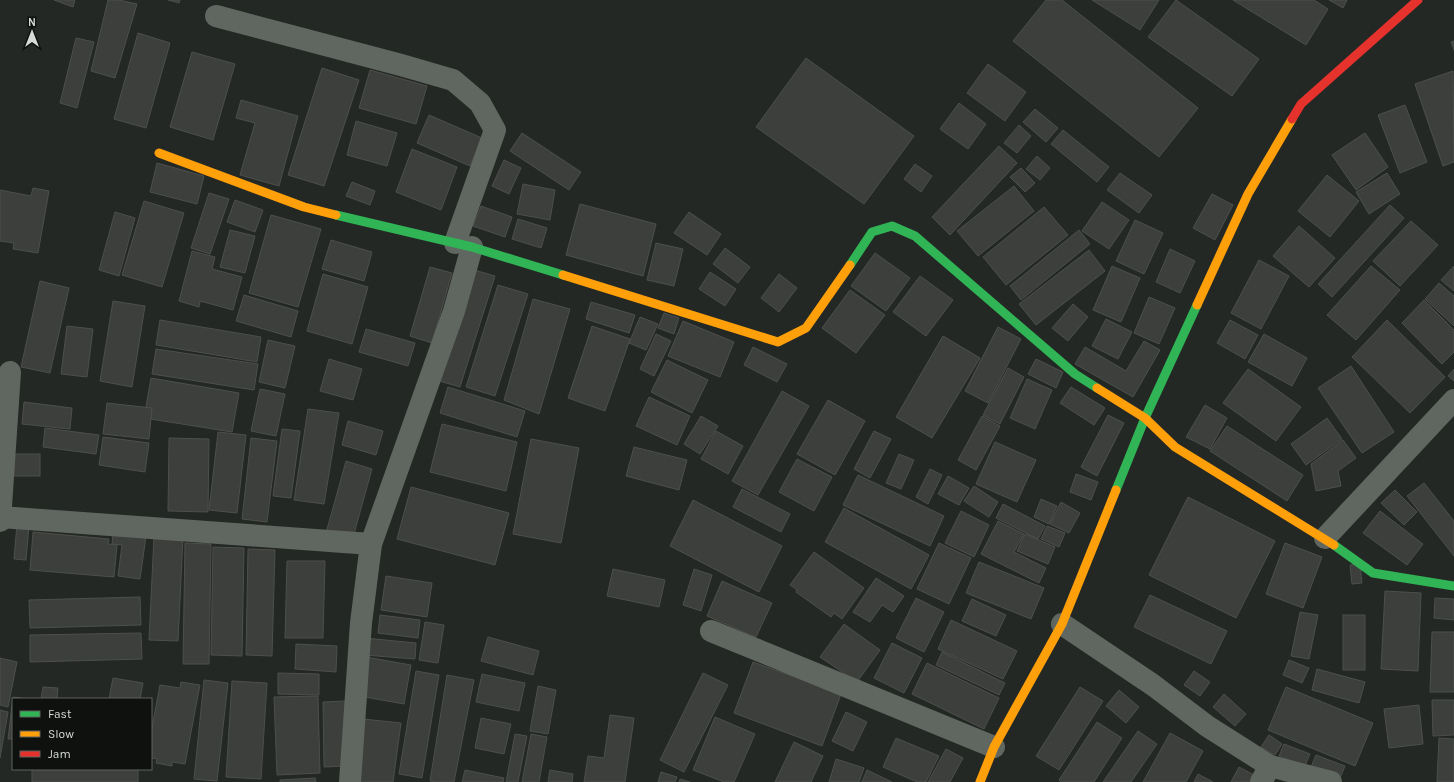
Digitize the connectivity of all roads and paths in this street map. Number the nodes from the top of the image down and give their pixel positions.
1 (1418, 0) edge
2 (216, 16) dead end
3 (159, 153) dead end
4 (464, 245) junction
5 (10, 372) dead end
6 (1454, 400) edge
7 (1145, 418) junction
8 (1, 477) edge
9 (0, 517) edge
10 (0, 520) edge
11 (1326, 538) junction
12 (371, 544) junction
13 (1454, 586) edge
14 (1062, 624) junction
15 (711, 631) dead end
16 (994, 747) junction
17 (1266, 774) edge
18 (350, 782) edge
19 (980, 782) edge
20 (1331, 782) edge

1 - 7 street
2 - 4 street
3 - 4 street
4 - 7 street
4 - 12 street
5 - 8 street
6 - 11 street
7 - 11 street
7 - 14 street
8 - 9 street
9 - 10 street
9 - 12 street
11 - 13 street
12 - 18 street
14 - 16 street
14 - 17 street
15 - 16 street
16 - 19 street
17 - 20 street

